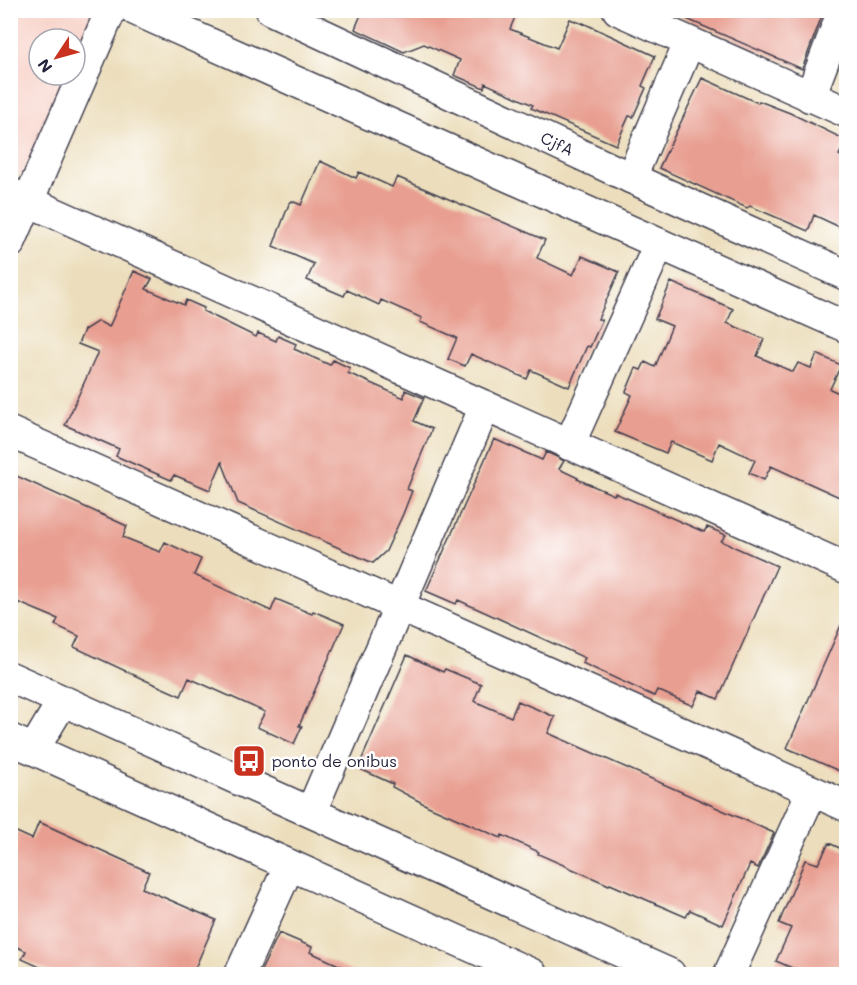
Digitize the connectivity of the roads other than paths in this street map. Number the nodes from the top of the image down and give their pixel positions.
1 (111, 10) edge
2 (135, 10) edge
3 (271, 10) edge
4 (618, 10) edge
5 (843, 10) edge
6 (689, 43) junction
7 (810, 97) junction
8 (846, 112) edge
9 (631, 178) junction
10 (19, 197) edge
11 (10, 243) edge
12 (659, 244) junction
13 (846, 275) edge
14 (846, 327) edge
15 (485, 406) junction
16 (10, 432) edge
17 (569, 444) junction
18 (846, 568) edge
19 (400, 606) junction
20 (10, 677) edge
21 (62, 702) junction
22 (22, 744) edge
23 (812, 791) junction
24 (846, 806) edge
25 (311, 812) junction
26 (289, 866) junction
27 (240, 975) edge
28 (532, 975) edge
29 (670, 975) edge
30 (729, 975) edge

1 - 10 street
2 - 12 street
3 - 9 street, CjfA
4 - 6 street
5 - 7 street
6 - 7 street
6 - 9 street
7 - 8 street
9 - 13 street, CjfA
10 - 11 street
10 - 15 street
12 - 14 street
12 - 17 street
15 - 17 street
15 - 19 street
16 - 19 street
17 - 18 street
19 - 23 street
19 - 25 street
20 - 21 street
21 - 22 street
21 - 25 street
22 - 26 street
23 - 24 street
23 - 30 street
25 - 29 street
26 - 27 street
26 - 28 street

